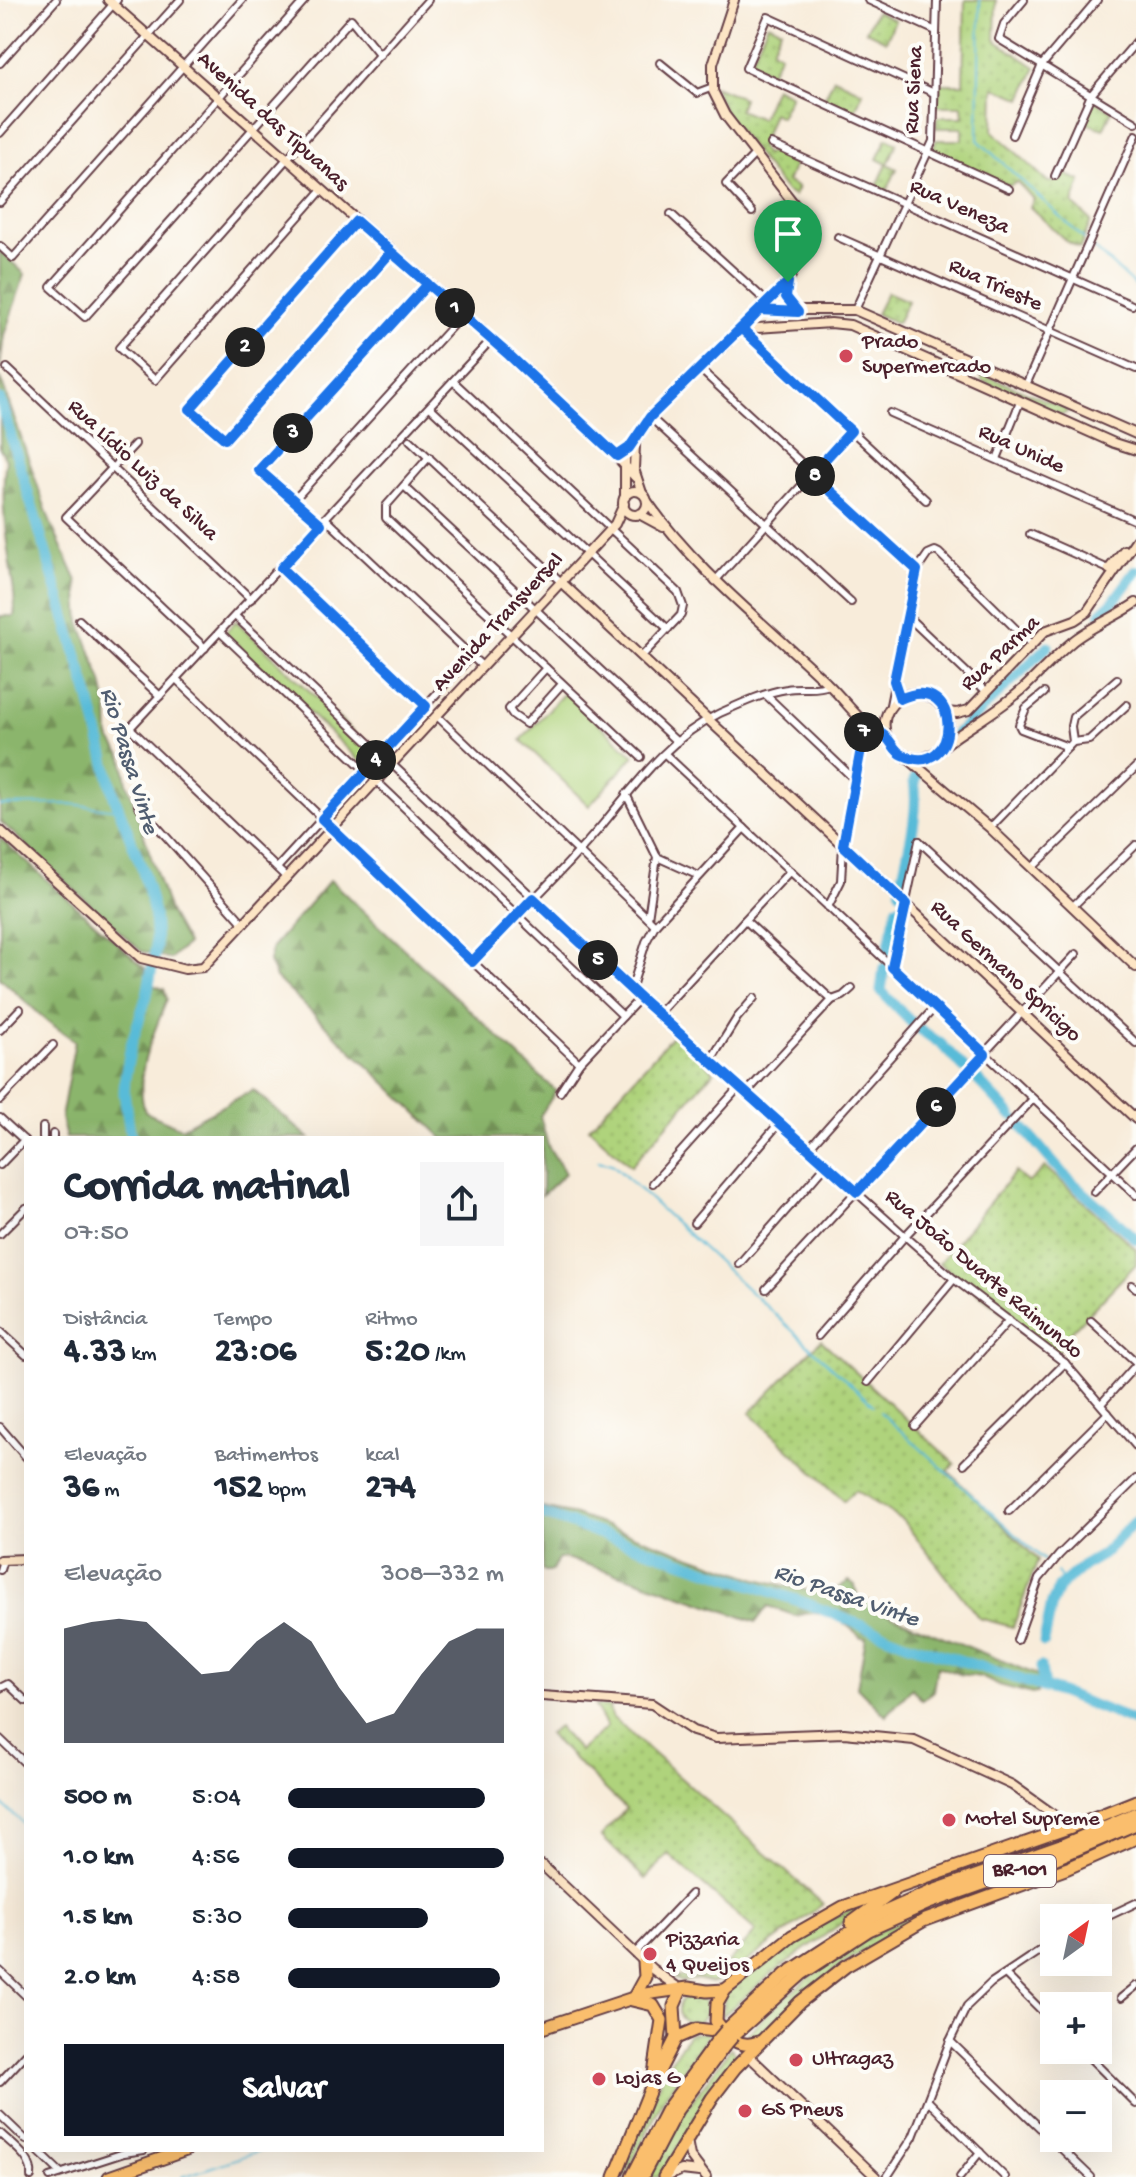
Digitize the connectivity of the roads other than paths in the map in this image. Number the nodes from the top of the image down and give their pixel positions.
1 (56, 0) edge
2 (180, 0) edge
3 (242, 0) edge
4 (305, 0) edge
5 (428, 0) edge
6 (734, 0) edge
7 (868, 0) edge
8 (937, 0) edge
9 (1024, 0) edge
10 (1097, 0) edge
11 (113, 2) edge
12 (936, 31) junction
13 (148, 35) junction
14 (1136, 42) edge
15 (380, 55) junction
16 (0, 63) edge
17 (660, 63) dead end
18 (1042, 65) junction
19 (183, 67) junction
20 (713, 87) junction
21 (934, 93) junction
22 (1091, 95) junction
23 (218, 98) junction
24 (1136, 123) edge
25 (252, 128) junction
26 (0, 133) edge
27 (1012, 135) dead end
28 (1136, 135) edge
29 (771, 144) dead end
30 (928, 152) junction
31 (755, 154) junction
32 (288, 159) junction
33 (1055, 176) dead end
34 (1009, 189) dead end
35 (322, 190) junction
36 (0, 202) edge
37 (904, 204) junction
38 (752, 212) dead end
39 (671, 214) dead end
40 (356, 221) junction
41 (838, 237) dead end
42 (0, 246) edge
43 (391, 252) junction
44 (880, 255) junction
45 (1073, 279) junction
46 (788, 282) junction
47 (428, 284) junction
48 (768, 303) junction
49 (1132, 305) dead end
50 (760, 310) junction
51 (855, 310) junction
52 (798, 312) junction
53 (462, 315) junction
54 (742, 329) junction
55 (1050, 331) junction
56 (872, 334) junction
57 (910, 334) junction
58 (491, 340) junction
59 (984, 367) junction
60 (7, 368) dead end
61 (1136, 369) edge
62 (701, 370) junction
63 (453, 381) junction
64 (976, 382) junction
65 (1026, 385) junction
66 (1020, 402) junction
67 (1070, 405) junction
68 (430, 407) junction
69 (890, 413) dead end
70 (650, 417) junction
71 (1062, 420) junction
72 (1123, 428) junction
73 (851, 431) junction
74 (1136, 434) edge
75 (638, 436) junction
76 (410, 440) dead end
77 (1114, 443) junction
78 (135, 444) dead end
79 (629, 448) junction
80 (1136, 450) edge
81 (617, 456) junction
82 (429, 457) junction
83 (997, 459) junction
84 (625, 464) junction
85 (113, 468) junction
86 (812, 474) junction
87 (635, 477) junction
88 (404, 486) junction
89 (644, 497) junction
90 (294, 500) junction
91 (926, 500) dead end
92 (624, 501) junction
93 (637, 514) junction
94 (324, 521) junction
95 (1136, 521) edge
96 (767, 524) junction
97 (613, 526) junction
98 (666, 528) junction
99 (1030, 534) dead end
100 (1136, 539) edge
101 (587, 554) junction
102 (281, 568) junction
103 (917, 570) junction
104 (1112, 570) junction
105 (715, 581) junction
106 (561, 582) junction
107 (251, 599) junction
108 (851, 602) dead end
109 (1136, 603) edge
110 (536, 609) junction
111 (1087, 612) junction
112 (235, 616) junction
113 (908, 617) junction
114 (79, 620) dead end
115 (1071, 621) junction
116 (1098, 627) junction
117 (668, 629) junction
118 (220, 632) junction
119 (511, 636) junction
120 (1076, 638) junction
121 (1031, 644) junction
122 (205, 648) junction
123 (471, 656) junction
124 (642, 656) junction
125 (483, 667) junction
126 (546, 668) junction
127 (176, 679) junction
128 (1117, 679) dead end
129 (894, 681) junction
130 (562, 684) junction
131 (829, 685) junction
132 (987, 692) junction
133 (1044, 693) dead end
134 (766, 695) junction
135 (160, 696) junction
136 (900, 699) junction
137 (1127, 705) dead end
138 (426, 706) junction
139 (889, 710) junction
140 (946, 712) junction
141 (437, 716) junction
142 (709, 720) junction
143 (885, 724) junction
144 (869, 725) junction
145 (887, 737) junction
146 (677, 742) junction
147 (1070, 744) junction
148 (943, 746) junction
149 (381, 754) junction
150 (665, 754) junction
151 (904, 756) junction
152 (641, 757) dead end
153 (925, 757) junction
154 (392, 764) junction
155 (1136, 767) edge
156 (366, 771) junction
157 (927, 775) junction
158 (855, 780) junction
159 (377, 781) junction
160 (626, 794) junction
161 (138, 805) dead end
162 (322, 819) junction
163 (744, 828) junction
164 (990, 828) junction
165 (333, 829) junction
166 (0, 830) edge
167 (843, 845) junction
168 (1136, 845) edge
169 (578, 852) junction
170 (657, 857) junction
171 (277, 868) junction
172 (1032, 868) junction
173 (790, 871) junction
174 (699, 876) junction
175 (287, 878) junction
176 (533, 898) junction
177 (906, 904) junction
178 (828, 907) junction
179 (1072, 907) junction
180 (517, 915) junction
181 (648, 918) junction
182 (745, 920) junction
183 (244, 924) junction
184 (655, 925) junction
185 (1076, 954) dead end
186 (472, 962) junction
187 (1134, 962) edge
188 (892, 967) junction
189 (1060, 972) junction
190 (852, 988) dead end
191 (631, 990) junction
192 (640, 998) junction
193 (754, 998) dead end
194 (832, 1000) junction
195 (935, 1007) junction
196 (20, 1009) dead end
197 (1023, 1013) junction
198 (658, 1014) junction
199 (623, 1016) junction
200 (0, 1030) edge
201 (1136, 1043) edge
202 (53, 1045) dead end
203 (985, 1054) junction
204 (711, 1060) junction
205 (579, 1063) junction
206 (740, 1086) junction
207 (560, 1092) dead end
208 (747, 1092) junction
209 (1033, 1099) junction
210 (0, 1100) edge
211 (0, 1118) edge
212 (1136, 1119) edge
213 (780, 1122) junction
214 (43, 1127) dead end
215 (43, 1136) edge
216 (24, 1140) edge
217 (24, 1142) edge
218 (809, 1148) junction
219 (1136, 1148) edge
220 (827, 1164) junction
221 (0, 1165) edge
222 (1112, 1173) junction
223 (653, 1183) dead end
224 (857, 1192) junction
225 (1094, 1192) dead end
226 (1136, 1195) edge
227 (24, 1210) edge
228 (694, 1223) dead end
229 (0, 1234) edge
230 (905, 1236) junction
231 (739, 1264) dead end
232 (954, 1279) junction
233 (766, 1289) dead end
234 (1009, 1320) junction
235 (1091, 1321) dead end
236 (0, 1331) edge
237 (818, 1336) dead end
238 (24, 1353) edge
239 (1065, 1363) junction
240 (1136, 1364) edge
241 (868, 1382) dead end
242 (1101, 1404) junction
243 (1108, 1413) junction
244 (915, 1426) dead end
245 (0, 1427) edge
246 (1136, 1446) edge
247 (24, 1455) edge
248 (964, 1464) dead end
249 (1136, 1479) edge
250 (1009, 1511) dead end
251 (24, 1559) edge
252 (1, 1560) edge
253 (0, 1570) edge
254 (1017, 1640) dead end
255 (0, 1688) edge
256 (544, 1696) edge
257 (24, 1699) edge
258 (0, 1739) edge
259 (24, 1762) edge
260 (1136, 1801) edge
261 (1136, 1813) edge
262 (1136, 1824) edge
263 (1071, 1827) junction
264 (1136, 1838) edge
265 (544, 1867) edge
266 (902, 1885) junction
267 (691, 1894) dead end
268 (982, 1898) junction
269 (1136, 1903) edge
270 (902, 1914) junction
271 (1112, 1914) edge
272 (1040, 1950) edge
273 (635, 1953) junction
274 (648, 1966) junction
275 (0, 1971) edge
276 (786, 1974) junction
277 (1005, 1974) junction
278 (1136, 1986) edge
279 (681, 1990) junction
280 (701, 1990) junction
281 (725, 1990) junction
282 (663, 1992) junction
283 (24, 1994) edge
284 (630, 1998) junction
285 (1121, 1998) dead end
286 (1040, 2009) edge
287 (674, 2012) junction
288 (544, 2027) edge
289 (723, 2037) junction
290 (676, 2038) junction
291 (950, 2041) junction
292 (758, 2042) junction
293 (748, 2055) junction
294 (24, 2056) edge
295 (1096, 2064) edge
296 (735, 2068) junction
297 (0, 2082) edge
298 (651, 2087) junction
299 (929, 2102) junction
300 (1136, 2104) edge
301 (0, 2115) edge
302 (0, 2133) edge
303 (24, 2138) edge
304 (686, 2138) junction
305 (39, 2152) edge
306 (131, 2152) edge
307 (180, 2152) edge
308 (980, 2152) junction
309 (61, 2173) junction
310 (703, 2174) edge
311 (31, 2177) edge
312 (50, 2177) edge
313 (109, 2177) edge
314 (615, 2177) edge
315 (632, 2177) edge
316 (642, 2177) edge
317 (665, 2177) edge
318 (876, 2177) edge
319 (887, 2177) edge
320 (960, 2177) edge
321 (1005, 2177) edge
322 (1091, 2177) edge

1 - 16 street
2 - 13 street
3 - 19 street
4 - 23 street
5 - 15 street
6 - 20 main road
7 - 12 street
8 - 12 street, Rua Siena
9 - 18 street
10 - 18 street
11 - 13 main road, Avenida das Tipuanas
11 - 26 street
12 - 21 street, Rua Siena
13 - 19 main road, Avenida das Tipuanas
13 - 36 street
14 - 22 street
15 - 25 street
15 - 32 street
17 - 20 street
18 - 22 street
18 - 27 street
19 - 23 main road, Avenida das Tipuanas
19 - 42 street
20 - 31 main road
21 - 30 street, Rua Siena
21 - 30 street
22 - 24 street
22 - 33 street
23 - 25 main road, Avenida das Tipuanas
23 - 25 street
25 - 32 main road, Avenida das Tipuanas
28 - 45 street
29 - 37 street, Rua Veneza
30 - 34 street
30 - 37 street, Rua Siena
31 - 38 street
31 - 46 main road
32 - 35 main road, Avenida das Tipuanas
32 - 35 street
35 - 40 main road, Avenida das Tipuanas
37 - 44 street, Rua Siena
37 - 45 street, Rua Veneza
39 - 48 street
40 - 43 main road, Avenida das Tipuanas
40 - 43 street
41 - 44 street, Rua Trieste
43 - 47 main road, Avenida das Tipuanas
44 - 51 street, Rua Siena
44 - 55 street, Rua Trieste
45 - 49 street, Rua Veneza
45 - 55 street
46 - 48 main road
46 - 52 main road
47 - 53 main road, Avenida das Tipuanas
47 - 90 street
48 - 50 main road
50 - 52 main road
50 - 54 main road
51 - 52 main road
51 - 57 main road
53 - 58 main road, Avenida das Tipuanas
53 - 90 street
54 - 56 main road
54 - 62 main road
54 - 73 street
55 - 61 street, Rua Trieste
55 - 65 street
56 - 57 main road
56 - 64 main road
57 - 59 main road
58 - 63 street
58 - 81 main road, Avenida das Tipuanas
59 - 64 main road
59 - 65 main road
60 - 85 street, Rua Lídio Luiz da Silva
62 - 70 main road
62 - 86 street
63 - 68 street
63 - 97 street
64 - 66 main road
65 - 67 main road
66 - 71 main road
66 - 83 street
67 - 71 main road
67 - 72 main road
68 - 94 street
68 - 101 street
69 - 83 street, Rua Unide
70 - 75 main road
70 - 96 street
71 - 77 main road
72 - 74 main road
72 - 77 main road
73 - 86 street
73 - 91 street
75 - 79 main road
75 - 87 main road
76 - 82 street
77 - 80 main road
78 - 85 street
79 - 81 main road
79 - 84 main road
81 - 84 main road, Avenida das Tipuanas
82 - 88 street
82 - 106 street
83 - 95 street, Rua Unide
84 - 87 main road, Avenida das Tipuanas
84 - 92 main road
85 - 107 street, Rua Lídio Luiz da Silva
85 - 122 street
86 - 96 street
86 - 103 street
87 - 89 main road
88 - 110 street
88 - 119 street
89 - 92 main road
89 - 93 main road
89 - 98 main road
90 - 94 street
92 - 93 main road
92 - 97 main road, Avenida Transversal
93 - 97 main road, Avenida Transversal
93 - 98 main road
94 - 102 street
94 - 123 street
96 - 105 street
96 - 108 street
97 - 101 main road, Avenida Transversal
97 - 117 street
98 - 105 main road
99 - 104 street
100 - 104 main road, Rua Parma
101 - 106 main road, Avenida Transversal
101 - 117 street
102 - 107 street
102 - 138 street
103 - 113 street
103 - 121 street
104 - 111 main road, Rua Parma
105 - 131 main road
106 - 110 main road, Avenida Transversal
106 - 124 main road, Rua Germano Spricigo
107 - 112 street
109 - 116 main road
110 - 119 main road, Avenida Transversal
110 - 146 street
111 - 115 main road, Rua Parma
111 - 116 main road
112 - 118 street
112 - 149 street, Rua João Duarte Raimundo
113 - 129 street
113 - 132 street
114 - 135 street
115 - 120 main road
115 - 121 main road, Rua Parma
116 - 120 main road
117 - 124 street
118 - 122 street
118 - 156 street
119 - 125 main road, Avenida Transversal
119 - 126 street
120 - 148 main road
121 - 132 main road, Rua Parma
122 - 127 street
123 - 125 street
123 - 138 street
124 - 142 main road, Rua Germano Spricigo
125 - 141 main road, Avenida Transversal
126 - 130 street
126 - 130 street
127 - 135 street
127 - 162 street
128 - 147 street
129 - 136 street
129 - 139 street
130 - 152 street
131 - 134 street
131 - 144 main road
132 - 140 main road, Rua Parma
133 - 147 street
134 - 142 street
134 - 158 street
135 - 171 street
136 - 139 main road
136 - 140 main road
137 - 147 street
138 - 149 street
139 - 143 main road
140 - 148 main road
141 - 154 main road, Avenida Transversal
141 - 169 street
142 - 146 street
142 - 167 main road, Rua Germano Spricigo
143 - 144 main road
143 - 145 main road
144 - 145 main road
144 - 158 street
145 - 151 main road
146 - 150 street
147 - 164 street
148 - 153 main road
149 - 154 street, Rua João Duarte Raimundo
149 - 156 street
150 - 160 street
150 - 163 street
151 - 153 main road
151 - 157 main road
153 - 157 main road
154 - 159 main road, Avenida Transversal
154 - 176 street, Rua João Duarte Raimundo
155 - 172 street
156 - 159 street
156 - 162 street
157 - 164 main road
158 - 167 street
159 - 165 main road, Avenida Transversal
159 - 180 street
160 - 169 street
160 - 170 street
161 - 183 street
162 - 165 street
162 - 171 street
163 - 173 street
163 - 174 street
164 - 172 main road
165 - 175 main road, Avenida Transversal
165 - 186 street
166 - 183 main road, Avenida Transversal
167 - 177 main road, Rua Germano Spricigo
167 - 178 street
168 - 179 street
169 - 176 street
169 - 181 street
170 - 174 street
170 - 181 street
171 - 175 street
172 - 179 main road
173 - 178 street
173 - 182 street
174 - 184 street
175 - 183 main road, Avenida Transversal
176 - 180 street
176 - 191 street, Rua João Duarte Raimundo
177 - 188 street
177 - 189 street
177 - 197 main road, Rua Germano Spricigo
178 - 188 street
179 - 187 main road
180 - 186 street
180 - 199 street
181 - 184 street
182 - 194 street
182 - 198 street
184 - 191 street
185 - 189 street
186 - 205 street
188 - 195 street
189 - 197 street
189 - 201 street
190 - 194 street
191 - 192 street, Rua João Duarte Raimundo
192 - 198 street, Rua João Duarte Raimundo
192 - 199 street
193 - 204 street
194 - 208 street
195 - 203 street
195 - 218 street
196 - 200 street
197 - 203 street
197 - 212 main road, Rua Germano Spricigo
198 - 204 street, Rua João Duarte Raimundo
199 - 205 street
202 - 210 street
203 - 209 street
203 - 224 street
204 - 206 street, Rua João Duarte Raimundo
205 - 207 street
206 - 208 street, Rua João Duarte Raimundo
206 - 223 street
208 - 213 street, Rua João Duarte Raimundo
209 - 222 street
209 - 230 street
211 - 216 street
213 - 218 street, Rua João Duarte Raimundo
213 - 228 street
214 - 215 street
217 - 221 street
218 - 220 street, Rua João Duarte Raimundo
219 - 222 street
220 - 224 street, Rua João Duarte Raimundo
220 - 231 street
222 - 225 street
222 - 226 street
224 - 230 street, Rua João Duarte Raimundo
224 - 233 street
227 - 229 street
230 - 232 street, Rua João Duarte Raimundo
230 - 237 street
232 - 234 street, Rua João Duarte Raimundo
232 - 241 street
234 - 239 street, Rua João Duarte Raimundo
234 - 244 street
235 - 240 street
236 - 238 street
239 - 242 street, Rua João Duarte Raimundo
239 - 248 street
240 - 242 street
242 - 243 street, Rua João Duarte Raimundo
243 - 246 street, Rua João Duarte Raimundo
243 - 250 street
245 - 247 street
249 - 254 street
251 - 252 main road
252 - 253 street
255 - 257 street
256 - 263 main road
258 - 259 street
260 - 263 highway
261 - 276 highway, BR-101
262 - 270 highway, BR-101
263 - 266 highway
264 - 268 highway
265 - 273 main road
266 - 276 highway
266 - 281 highway
267 - 273 street
268 - 270 highway
268 - 292 highway
269 - 271 street
270 - 289 highway, BR-101
272 - 277 street
273 - 274 main road
274 - 279 main road
274 - 282 main road
274 - 284 highway
275 - 283 street
276 - 289 highway, BR-101
277 - 286 street
277 - 291 street
278 - 285 street
279 - 280 highway
279 - 282 highway
279 - 287 highway
280 - 281 highway
280 - 289 highway
281 - 292 highway
282 - 284 highway
282 - 287 highway
284 - 288 highway
284 - 298 highway
287 - 290 highway
289 - 290 highway
289 - 296 highway
289 - 315 highway, BR-101
289 - 316 highway, BR-101
290 - 298 highway
291 - 299 street
291 - 322 street
292 - 293 highway
293 - 296 highway
293 - 318 main road
294 - 297 street
295 - 300 street
296 - 304 highway
298 - 314 highway
299 - 308 street
299 - 319 street
301 - 303 street
302 - 311 street
304 - 310 main road
304 - 317 highway
305 - 309 street
306 - 309 street
307 - 313 highway
308 - 320 street
308 - 321 street
309 - 312 street
310 - 317 main road

